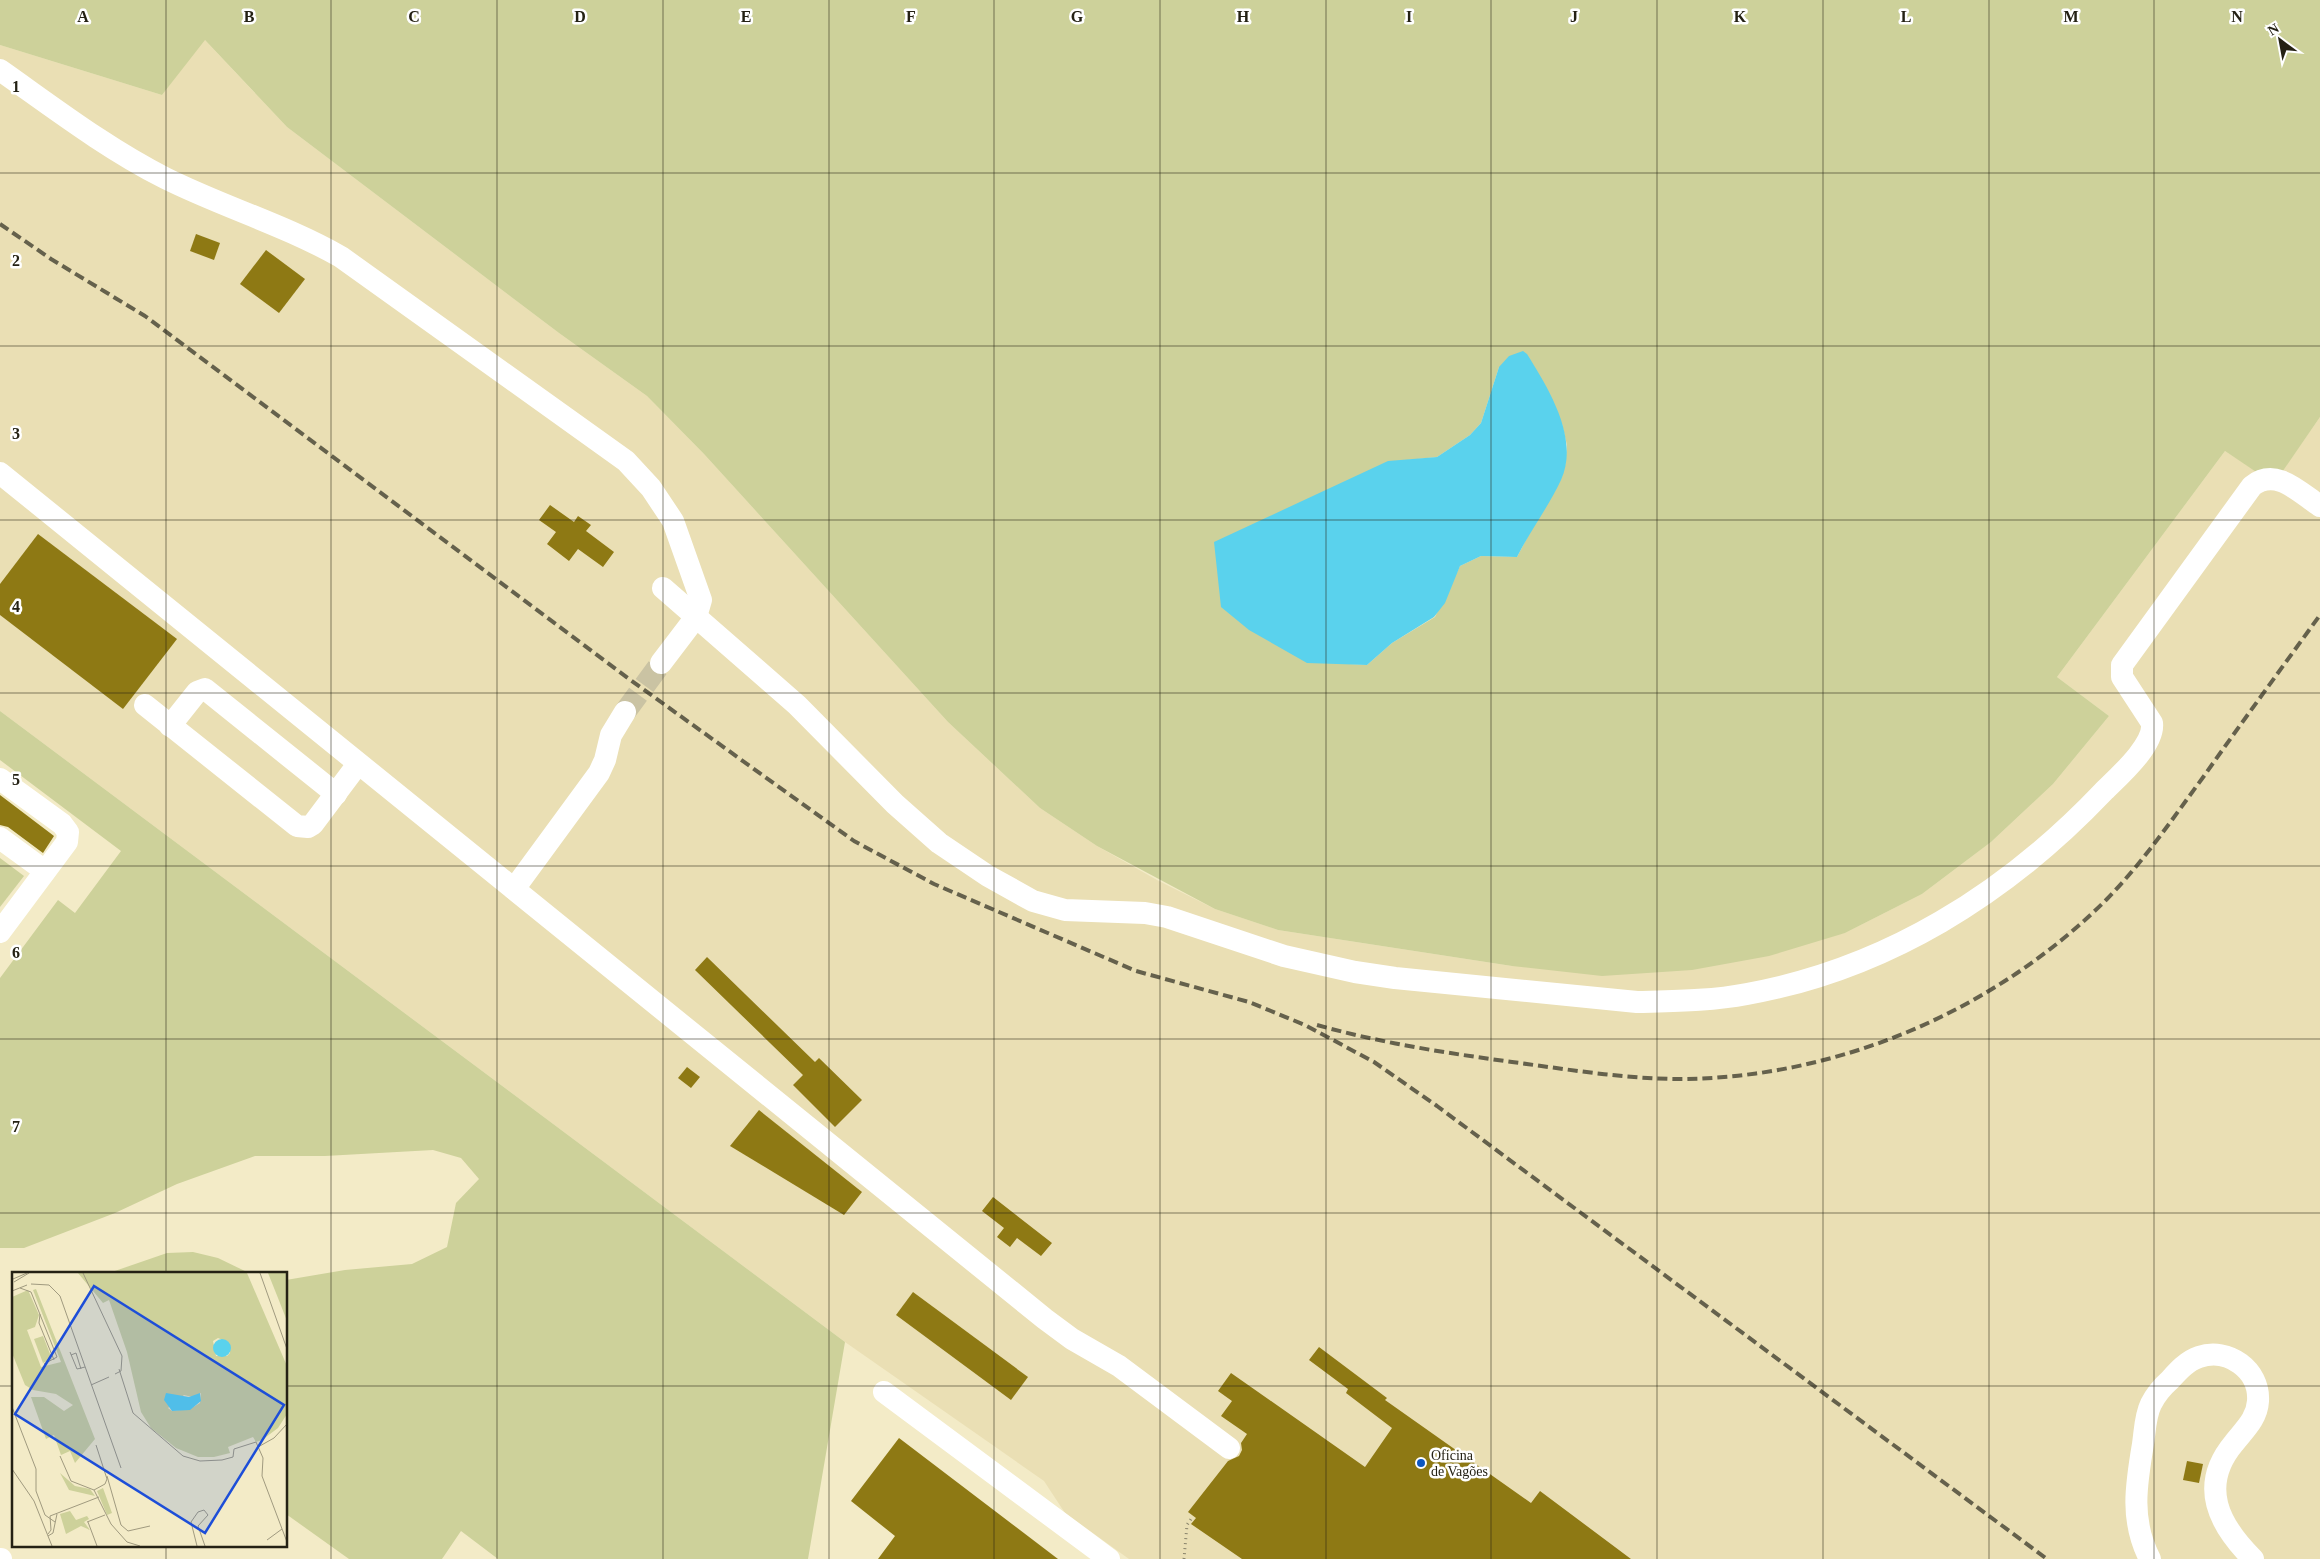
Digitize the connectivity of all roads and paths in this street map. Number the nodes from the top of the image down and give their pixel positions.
1 (0, 70) edge
2 (0, 473) edge
3 (2320, 506) edge
4 (664, 588) dead end
5 (696, 616) junction
6 (661, 663) tunnel mouth
7 (144, 705) dead end
8 (625, 712) tunnel mouth
9 (170, 726) junction
10 (358, 764) junction
11 (0, 779) edge
12 (336, 794) junction
13 (0, 838) edge
14 (45, 871) junction
15 (514, 889) junction
16 (0, 932) edge
17 (884, 1392) dead end
18 (1229, 1448) dead end
19 (1193, 1516) dead end
20 (1109, 1559) edge
21 (1184, 1559) edge
22 (2150, 1559) edge
23 (2253, 1559) edge

1 - 5 lane
2 - 10 lane
3 - 5 lane
4 - 5 lane
5 - 6 lane
7 - 9 lane
8 - 15 lane
9 - 12 lane
9 - 12 lane
10 - 12 lane
10 - 15 lane
11 - 14 lane
13 - 14 lane
14 - 16 lane
15 - 18 lane
17 - 20 lane
19 - 21 path
22 - 23 lane

